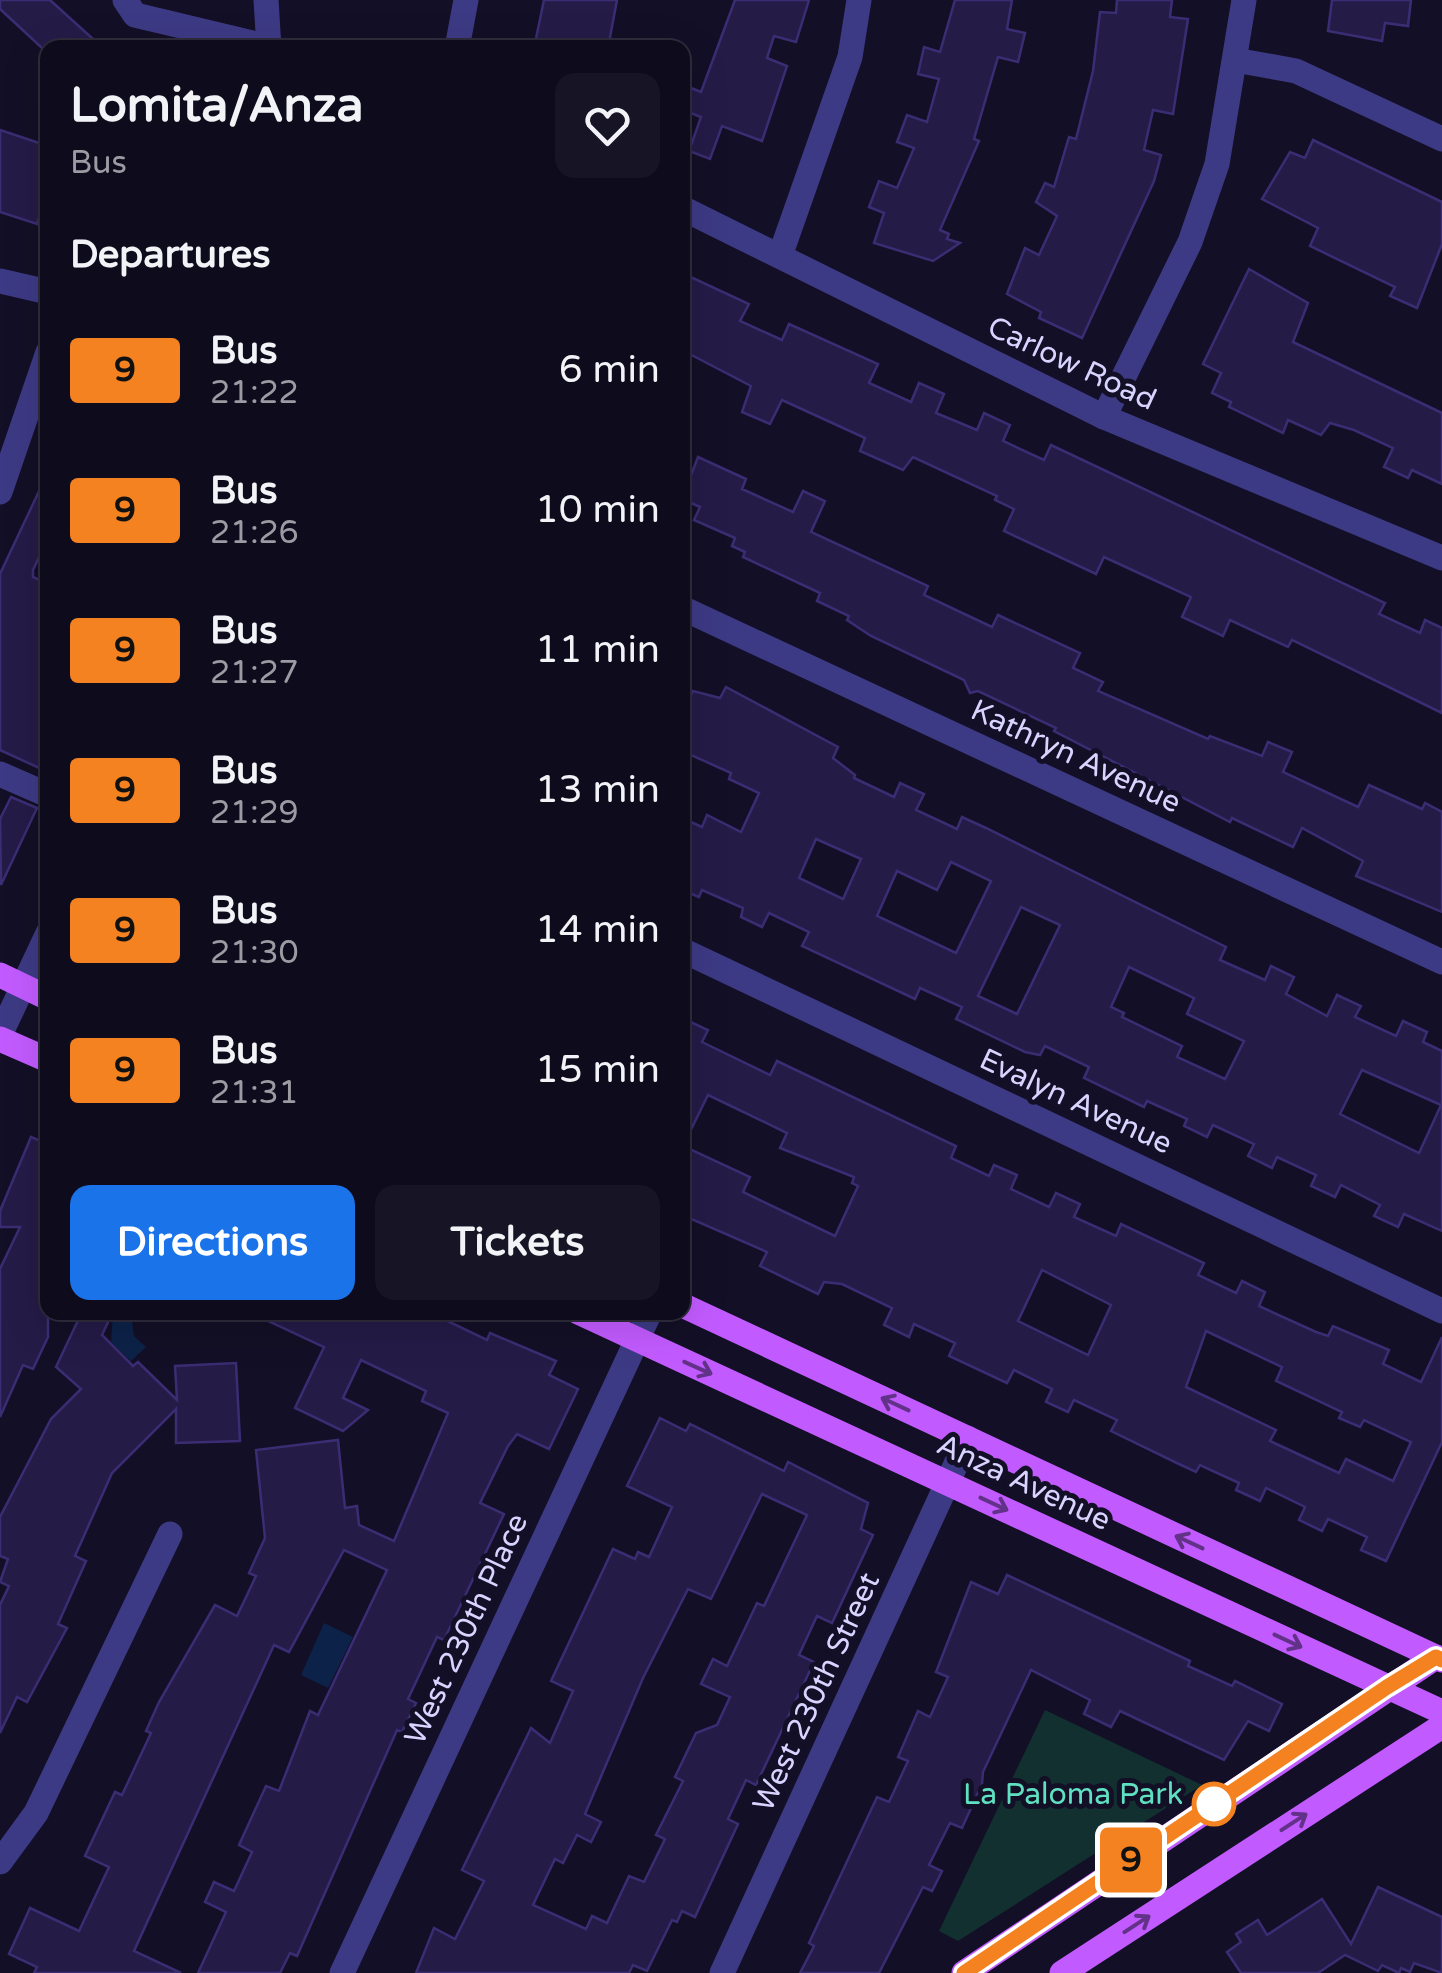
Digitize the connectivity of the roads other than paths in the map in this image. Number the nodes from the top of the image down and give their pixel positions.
1 (125, 0) edge
2 (266, 0) edge
3 (466, 0) edge
4 (859, 0) edge
5 (1244, 0) edge
6 (241, 40) edge
7 (270, 40) edge
8 (458, 40) edge
9 (1235, 60) junction
10 (1442, 139) edge
11 (690, 212) edge
12 (780, 256) junction
13 (0, 281) edge
14 (40, 290) edge
15 (40, 375) edge
16 (1104, 416) junction
17 (0, 492) edge
18 (1442, 558) edge
19 (690, 612) edge
20 (0, 774) edge
21 (40, 792) edge
22 (40, 943) edge
23 (690, 954) edge
24 (1442, 962) edge
25 (11, 980) edge
26 (40, 994) edge
27 (0, 1037) edge
28 (40, 1056) edge
29 (690, 1308) edge
30 (1442, 1311) edge
31 (595, 1320) edge
32 (646, 1320) edge
33 (637, 1340) junction
34 (968, 1438) junction
35 (947, 1482) junction
36 (170, 1534) dead end
37 (1439, 1659) edge
38 (1387, 1687) junction
39 (1442, 1712) edge
40 (1442, 1726) edge
41 (0, 1862) edge
42 (342, 1973) edge
43 (722, 1973) edge
44 (964, 1973) edge
45 (1062, 1973) edge

1 - 6 street
2 - 7 street
3 - 8 street
4 - 12 street
5 - 9 street
9 - 10 street
9 - 16 street
11 - 12 street, Carlow Road
12 - 16 street, Carlow Road
13 - 14 street
15 - 17 street
16 - 18 street, Carlow Road
19 - 24 street, Kathryn Avenue
20 - 21 street
22 - 25 street
23 - 30 street, Evalyn Avenue
25 - 26 main road
25 - 27 street
27 - 28 main road
34 -> 29 main road, Anza Avenue
31 - 33 main road, Anza Avenue
32 - 33 street, West 230th Place
33 -> 35 main road, Anza Avenue
33 - 42 street, West 230th Place
34 - 35 street, West 230th Street
37 -> 34 main road, Anza Avenue
35 -> 38 main road, Anza Avenue
35 - 43 street, West 230th Street
36 - 41 street
37 - 38 main road
38 - 39 main road, Anza Avenue
38 - 44 main road
45 -> 40 main road

